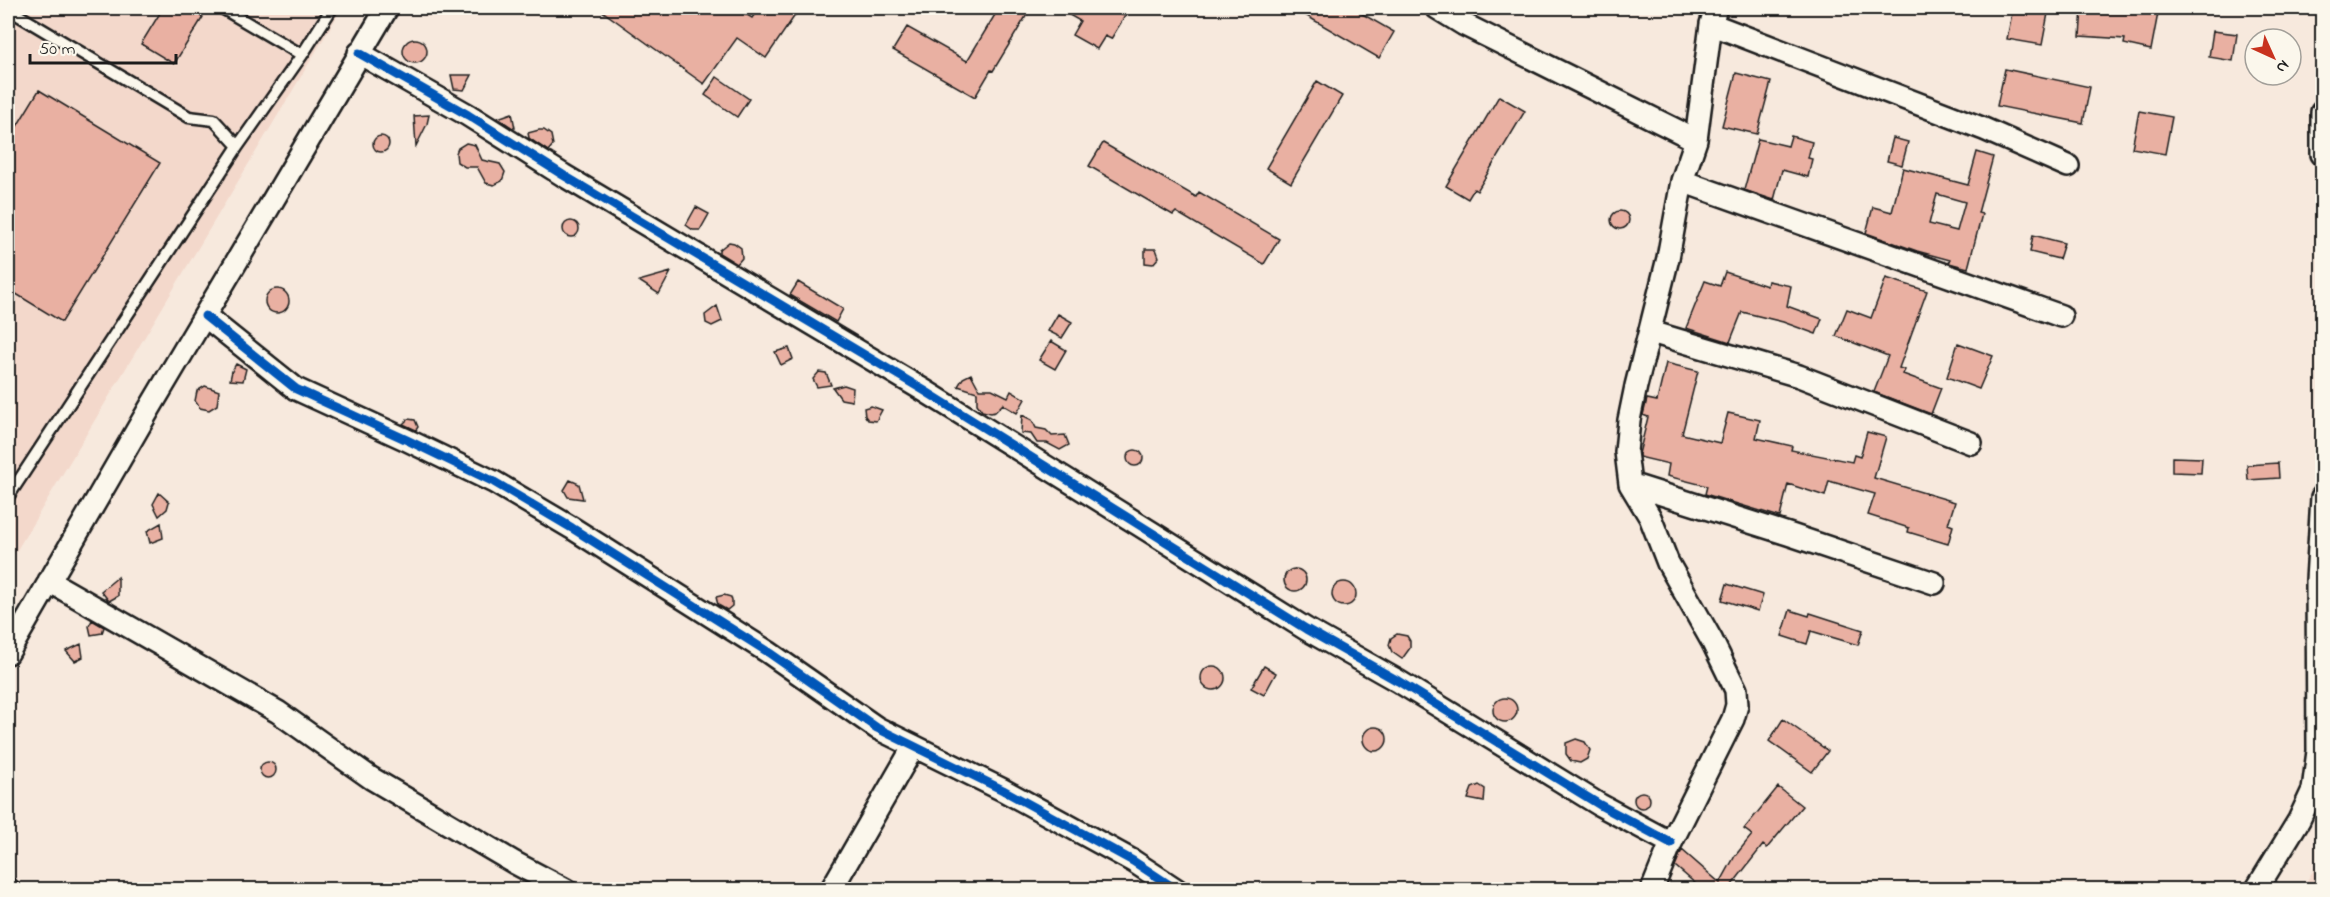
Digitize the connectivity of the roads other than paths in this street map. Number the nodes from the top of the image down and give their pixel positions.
1 (222, 8) edge
2 (332, 8) edge
3 (387, 8) edge
4 (1437, 8) edge
5 (8, 9) edge
6 (1467, 16) edge
7 (1713, 16) edge
8 (359, 53) junction
9 (302, 56) junction
10 (2322, 112) edge
11 (1696, 140) junction
12 (238, 146) junction
13 (2322, 154) edge
14 (2068, 166) dead end
15 (1682, 181) junction
16 (205, 316) junction
17 (2061, 316) dead end
18 (1651, 332) junction
19 (1971, 443) dead end
20 (1630, 484) junction
21 (8, 497) edge
22 (2322, 497) edge
23 (49, 581) junction
24 (1934, 584) dead end
25 (8, 653) edge
26 (914, 746) junction
27 (1671, 843) junction
28 (566, 890) edge
29 (831, 890) edge
30 (1177, 890) edge
31 (1652, 890) edge
32 (2256, 890) edge

1 - 9 lane
2 - 9 lane
3 - 8 street
4 - 6 street
5 - 12 lane
6 - 11 street
7 - 11 street
7 - 14 street
8 - 16 street
8 - 27 street
9 - 12 lane
10 - 13 street
11 - 15 street
12 - 21 lane
15 - 17 street
15 - 18 street
16 - 23 street
16 - 26 street
18 - 19 street
18 - 20 street
20 - 24 street
20 - 27 street
22 - 32 street
23 - 25 street
23 - 28 street
26 - 29 street
26 - 30 street
27 - 31 street

